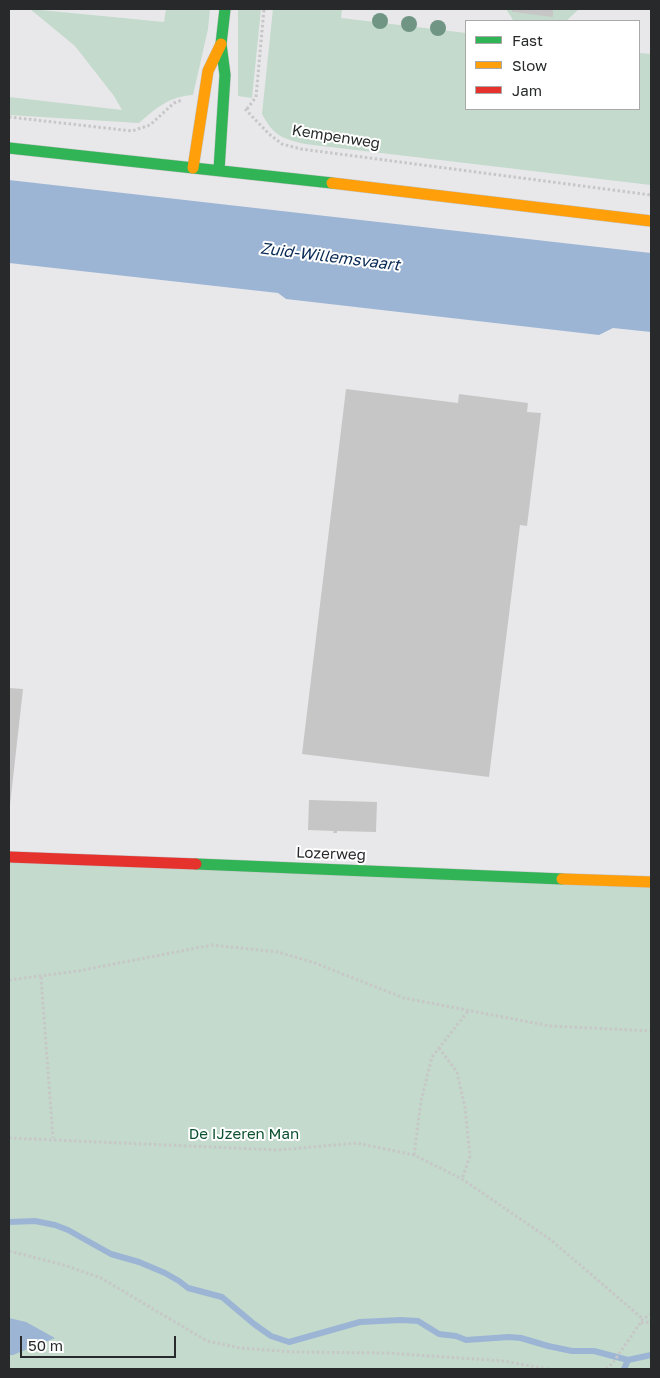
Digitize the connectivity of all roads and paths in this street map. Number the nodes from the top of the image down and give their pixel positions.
1 (225, 9) edge
2 (264, 9) edge
3 (221, 44) junction
4 (202, 103) junction
5 (223, 106) junction
6 (247, 109) junction
7 (9, 117) edge
8 (9, 148) edge
9 (193, 168) junction
10 (219, 170) junction
11 (651, 195) edge
12 (651, 221) edge
13 (9, 857) edge
14 (651, 882) edge
15 (41, 977) junction
16 (9, 980) edge
17 (468, 1011) junction
18 (651, 1031) edge
19 (439, 1048) junction
20 (9, 1138) edge
21 (53, 1139) junction
22 (414, 1155) junction
23 (462, 1179) junction
24 (9, 1251) edge
25 (651, 1314) edge
26 (643, 1319) junction
27 (651, 1322) edge
28 (640, 1323) junction
29 (548, 1369) edge
30 (606, 1369) edge

1 - 3 street
2 - 6 path
3 - 4 street
3 - 5 street
4 - 7 path
4 - 9 street
5 - 6 path
5 - 10 street
6 - 11 path, Kempenweg
8 - 9 street
9 - 10 street
10 - 12 street
13 - 14 street, Lozerweg
15 - 16 path
15 - 17 path
15 - 21 path
17 - 18 path
17 - 19 path
19 - 22 path
19 - 23 path
20 - 21 path
21 - 22 path
22 - 23 path
23 - 26 path
24 - 29 path
25 - 26 path
26 - 28 path
27 - 28 path
28 - 30 path

